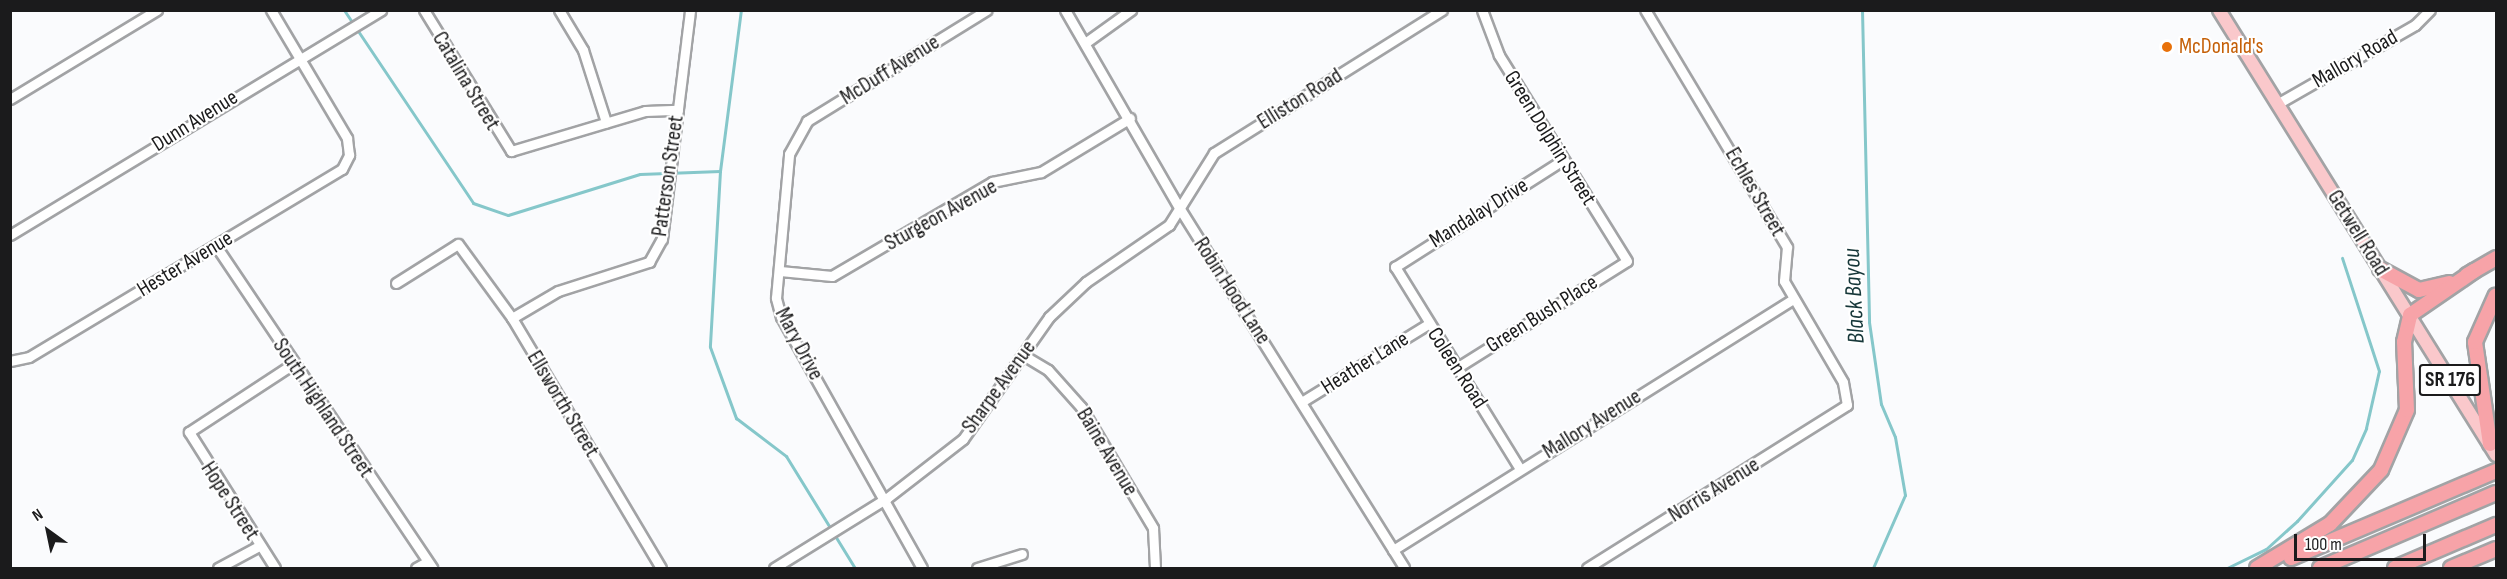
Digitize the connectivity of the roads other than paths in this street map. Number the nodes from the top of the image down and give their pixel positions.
1 (157, 10) edge
2 (271, 10) edge
3 (381, 10) edge
4 (424, 10) edge
5 (559, 10) edge
6 (690, 10) edge
7 (987, 10) edge
8 (1065, 10) edge
9 (1131, 10) edge
10 (1442, 10) edge
11 (1482, 10) edge
12 (1645, 10) edge
13 (2219, 10) edge
14 (2430, 10) edge
15 (1085, 43) junction
16 (300, 57) junction
17 (10, 99) edge
18 (2277, 104) junction
19 (678, 110) junction
20 (825, 110) joint
21 (1130, 118) junction
22 (606, 122) junction
23 (1563, 160) junction
24 (1180, 209) junction
25 (10, 235) edge
26 (216, 246) junction
27 (2496, 258) edge
28 (1627, 261) joint
29 (1395, 267) joint
30 (2380, 269) junction
31 (780, 271) junction
32 (2474, 272) junction
33 (396, 283) dead end
34 (2496, 295) edge
35 (1792, 300) junction
36 (2410, 315) junction
37 (512, 318) junction
38 (1428, 324) junction
39 (1023, 355) junction
40 (11, 362) edge
41 (293, 364) junction
42 (1458, 367) junction
43 (1303, 401) junction
44 (1841, 411) joint
45 (2494, 450) edge
46 (1520, 469) junction
47 (2496, 471) edge
48 (2496, 493) edge
49 (887, 498) junction
50 (2496, 525) edge
51 (259, 546) junction
52 (2496, 549) edge
53 (1393, 550) junction
54 (1022, 554) dead end
55 (430, 565) edge
56 (218, 568) edge
57 (275, 568) edge
58 (416, 568) edge
59 (661, 568) edge
60 (774, 568) edge
61 (922, 568) edge
62 (977, 568) edge
63 (1155, 568) edge
64 (1404, 568) edge
65 (1587, 568) edge
66 (2257, 568) edge
67 (2267, 568) edge
68 (2320, 568) edge
69 (2395, 568) edge
70 (2451, 568) edge

1 - 17 street
2 - 16 street
3 - 16 street, Dunn Avenue
4 - 22 street, Catalina Street
5 - 22 street
6 - 19 street, Patterson Street
7 - 20 street, McDuff Avenue
8 - 15 street, Robin Hood Lane
9 - 15 street
10 - 24 street, Elliston Road
11 - 23 street, Green Dolphin Street
12 - 35 street, Echles Street
13 - 18 main road, Getwell Road
14 - 18 street, Mallory Road
15 - 21 street, Robin Hood Lane
16 - 25 street, Dunn Avenue
16 - 26 street, Hester Avenue
18 - 30 main road, Getwell Road
19 - 22 street
19 - 37 street, Patterson Street
20 - 31 street, Mary Drive
21 - 24 street, Robin Hood Lane
21 - 31 street, Sturgeon Avenue
23 - 28 street, Green Dolphin Street
23 - 29 street, Mandalay Drive
24 - 39 street, Sharpe Avenue
24 - 43 street, Robin Hood Lane
26 - 40 street, Hester Avenue
26 - 41 street, South Highland Street
27 - 32 highway
28 - 42 street, Green Bush Place
29 - 38 street, Coleen Road
30 - 32 highway
30 - 36 main road, Getwell Road
31 - 49 street, Mary Drive
32 - 36 highway
33 - 37 street, Ellsworth Street
34 - 45 highway
35 - 44 street, Echles Street
35 - 46 street, Mallory Avenue
36 - 45 main road, Getwell Road / SR 176
36 - 66 highway
37 - 59 street, Ellsworth Street
38 - 42 street, Coleen Road
38 - 43 street, Heather Lane
39 - 49 street, Sharpe Avenue
39 - 63 street, Baine Avenue
41 - 51 street, Hope Street
41 - 55 street, South Highland Street
42 - 46 street, Coleen Road
43 - 53 street, Robin Hood Lane
44 - 65 street, Norris Avenue
46 - 53 street, Mallory Avenue
47 - 67 highway
48 - 68 highway
49 - 60 street, Sharpe Avenue
49 - 61 street, Mary Drive
50 - 69 highway
51 - 56 street
51 - 57 street, Hope Street
52 - 70 highway
53 - 64 street, Robin Hood Lane
54 - 62 street
55 - 58 street

